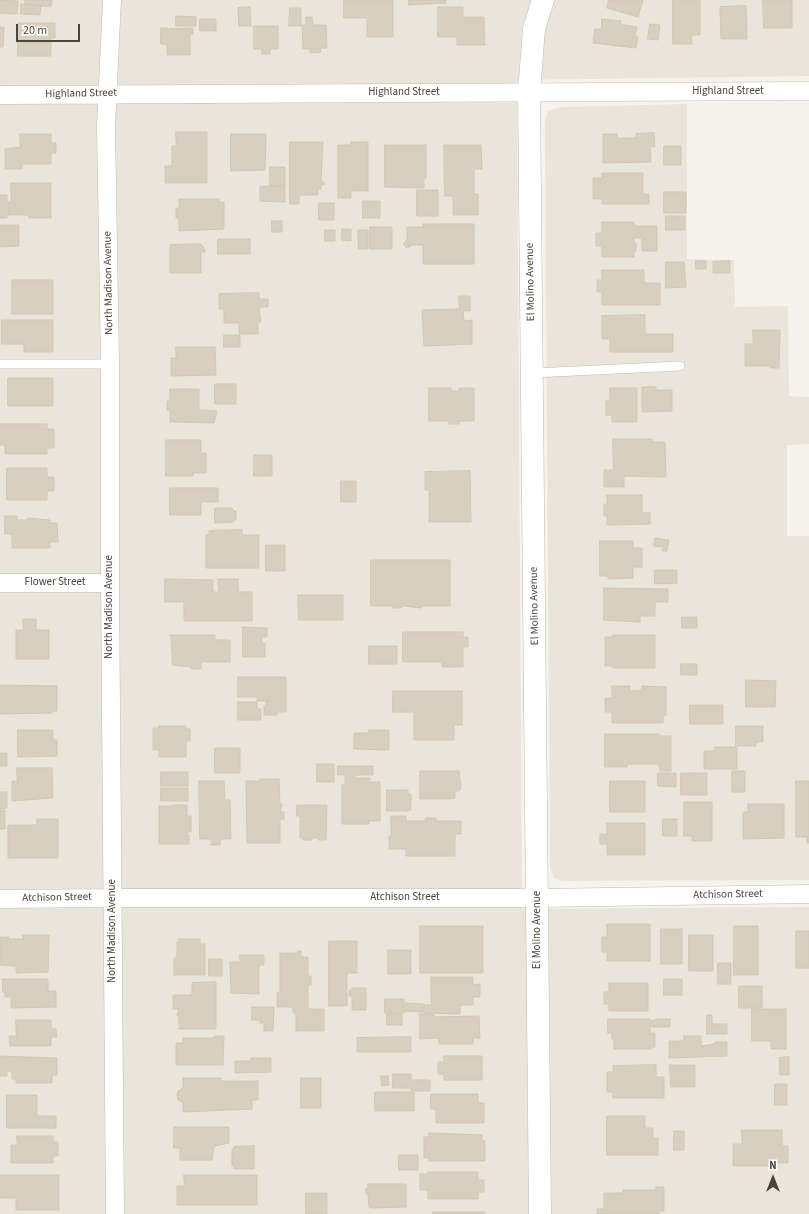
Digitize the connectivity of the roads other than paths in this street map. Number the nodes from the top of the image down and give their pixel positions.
1 (112, 0) edge
2 (543, 0) edge
3 (809, 91) edge
4 (529, 93) junction
5 (108, 94) junction
6 (0, 95) edge
7 (0, 364) edge
8 (110, 364) junction
9 (680, 366) dead end
10 (533, 374) junction
11 (0, 583) edge
12 (110, 583) junction
13 (809, 894) edge
14 (112, 898) junction
15 (538, 898) junction
16 (0, 899) edge
17 (115, 1214) edge
18 (540, 1214) edge

1 - 5 street, North Madison Avenue
2 - 4 street, El Molino Avenue
3 - 4 street, Highland Street
4 - 5 street, Highland Street
4 - 10 street, El Molino Avenue
5 - 6 street, Highland Street
5 - 8 street, North Madison Avenue
7 - 8 lane
8 - 12 street, North Madison Avenue
9 - 10 lane
10 - 15 street, El Molino Avenue
11 - 12 street, Flower Street
12 - 14 street, North Madison Avenue
13 - 15 street, Atchison Street
14 - 15 street, Atchison Street
14 - 16 street, Atchison Street
14 - 17 street, North Madison Avenue
15 - 18 street, El Molino Avenue

